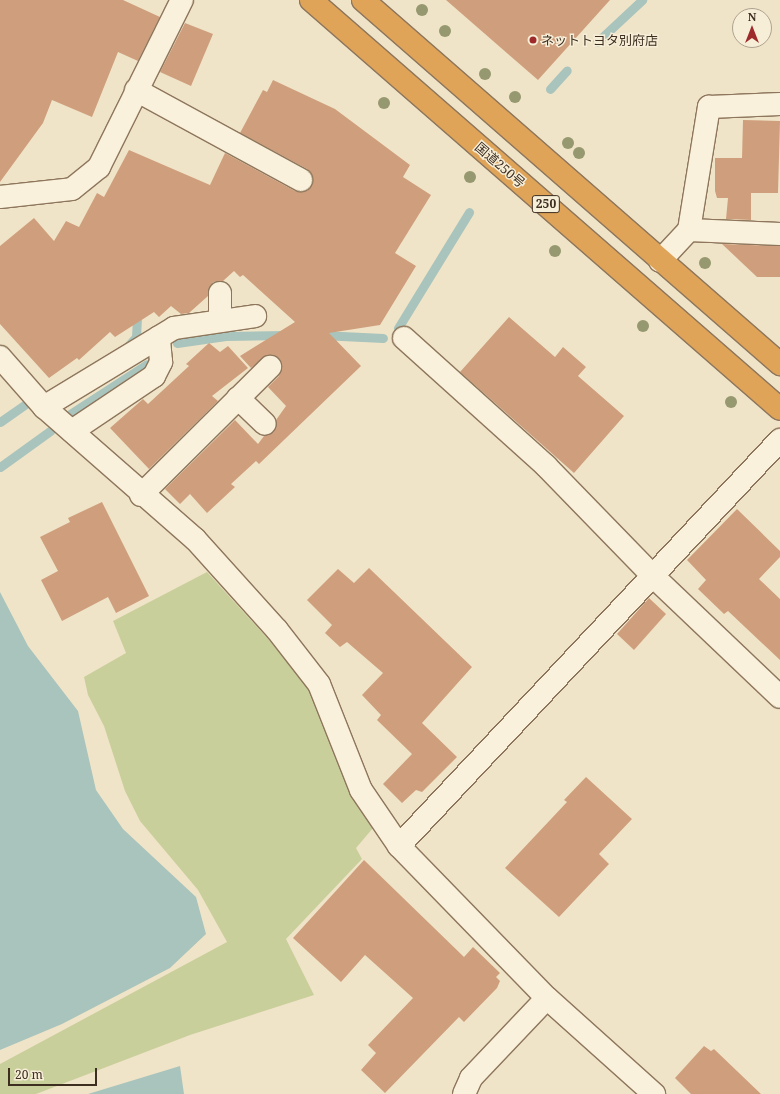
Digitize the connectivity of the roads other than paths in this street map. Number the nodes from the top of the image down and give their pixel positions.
1 (182, 0) edge
2 (311, 0) edge
3 (363, 0) edge
4 (136, 90) junction
5 (780, 104) edge
6 (301, 180) dead end
7 (0, 197) edge
8 (689, 230) junction
9 (780, 234) edge
10 (660, 261) junction
11 (220, 293) dead end
12 (255, 316) dead end
13 (220, 321) junction
14 (158, 337) junction
15 (404, 338) dead end
16 (0, 357) edge
17 (780, 364) edge
18 (270, 367) dead end
19 (238, 398) junction
20 (44, 407) junction
21 (780, 409) edge
22 (266, 424) dead end
23 (72, 431) junction
24 (780, 440) edge
25 (141, 495) junction
26 (653, 576) junction
27 (780, 697) edge
28 (399, 846) junction
29 (548, 998) junction
30 (464, 1094) edge
31 (654, 1094) edge

1 - 4 street
2 - 21 highway, 国道250号 / 250
3 - 10 highway, 250
4 - 6 street
4 - 7 street
5 - 8 street
8 - 9 street
8 - 10 street
10 - 17 highway, 250
11 - 13 street
12 - 13 street
13 - 14 street
14 - 20 street
14 - 23 street
15 - 26 street
16 - 20 street
18 - 19 street
19 - 22 street
19 - 25 street
20 - 23 street
23 - 25 street
24 - 26 street
25 - 28 street
26 - 27 street
26 - 28 street
28 - 29 street
29 - 30 street
29 - 31 street

